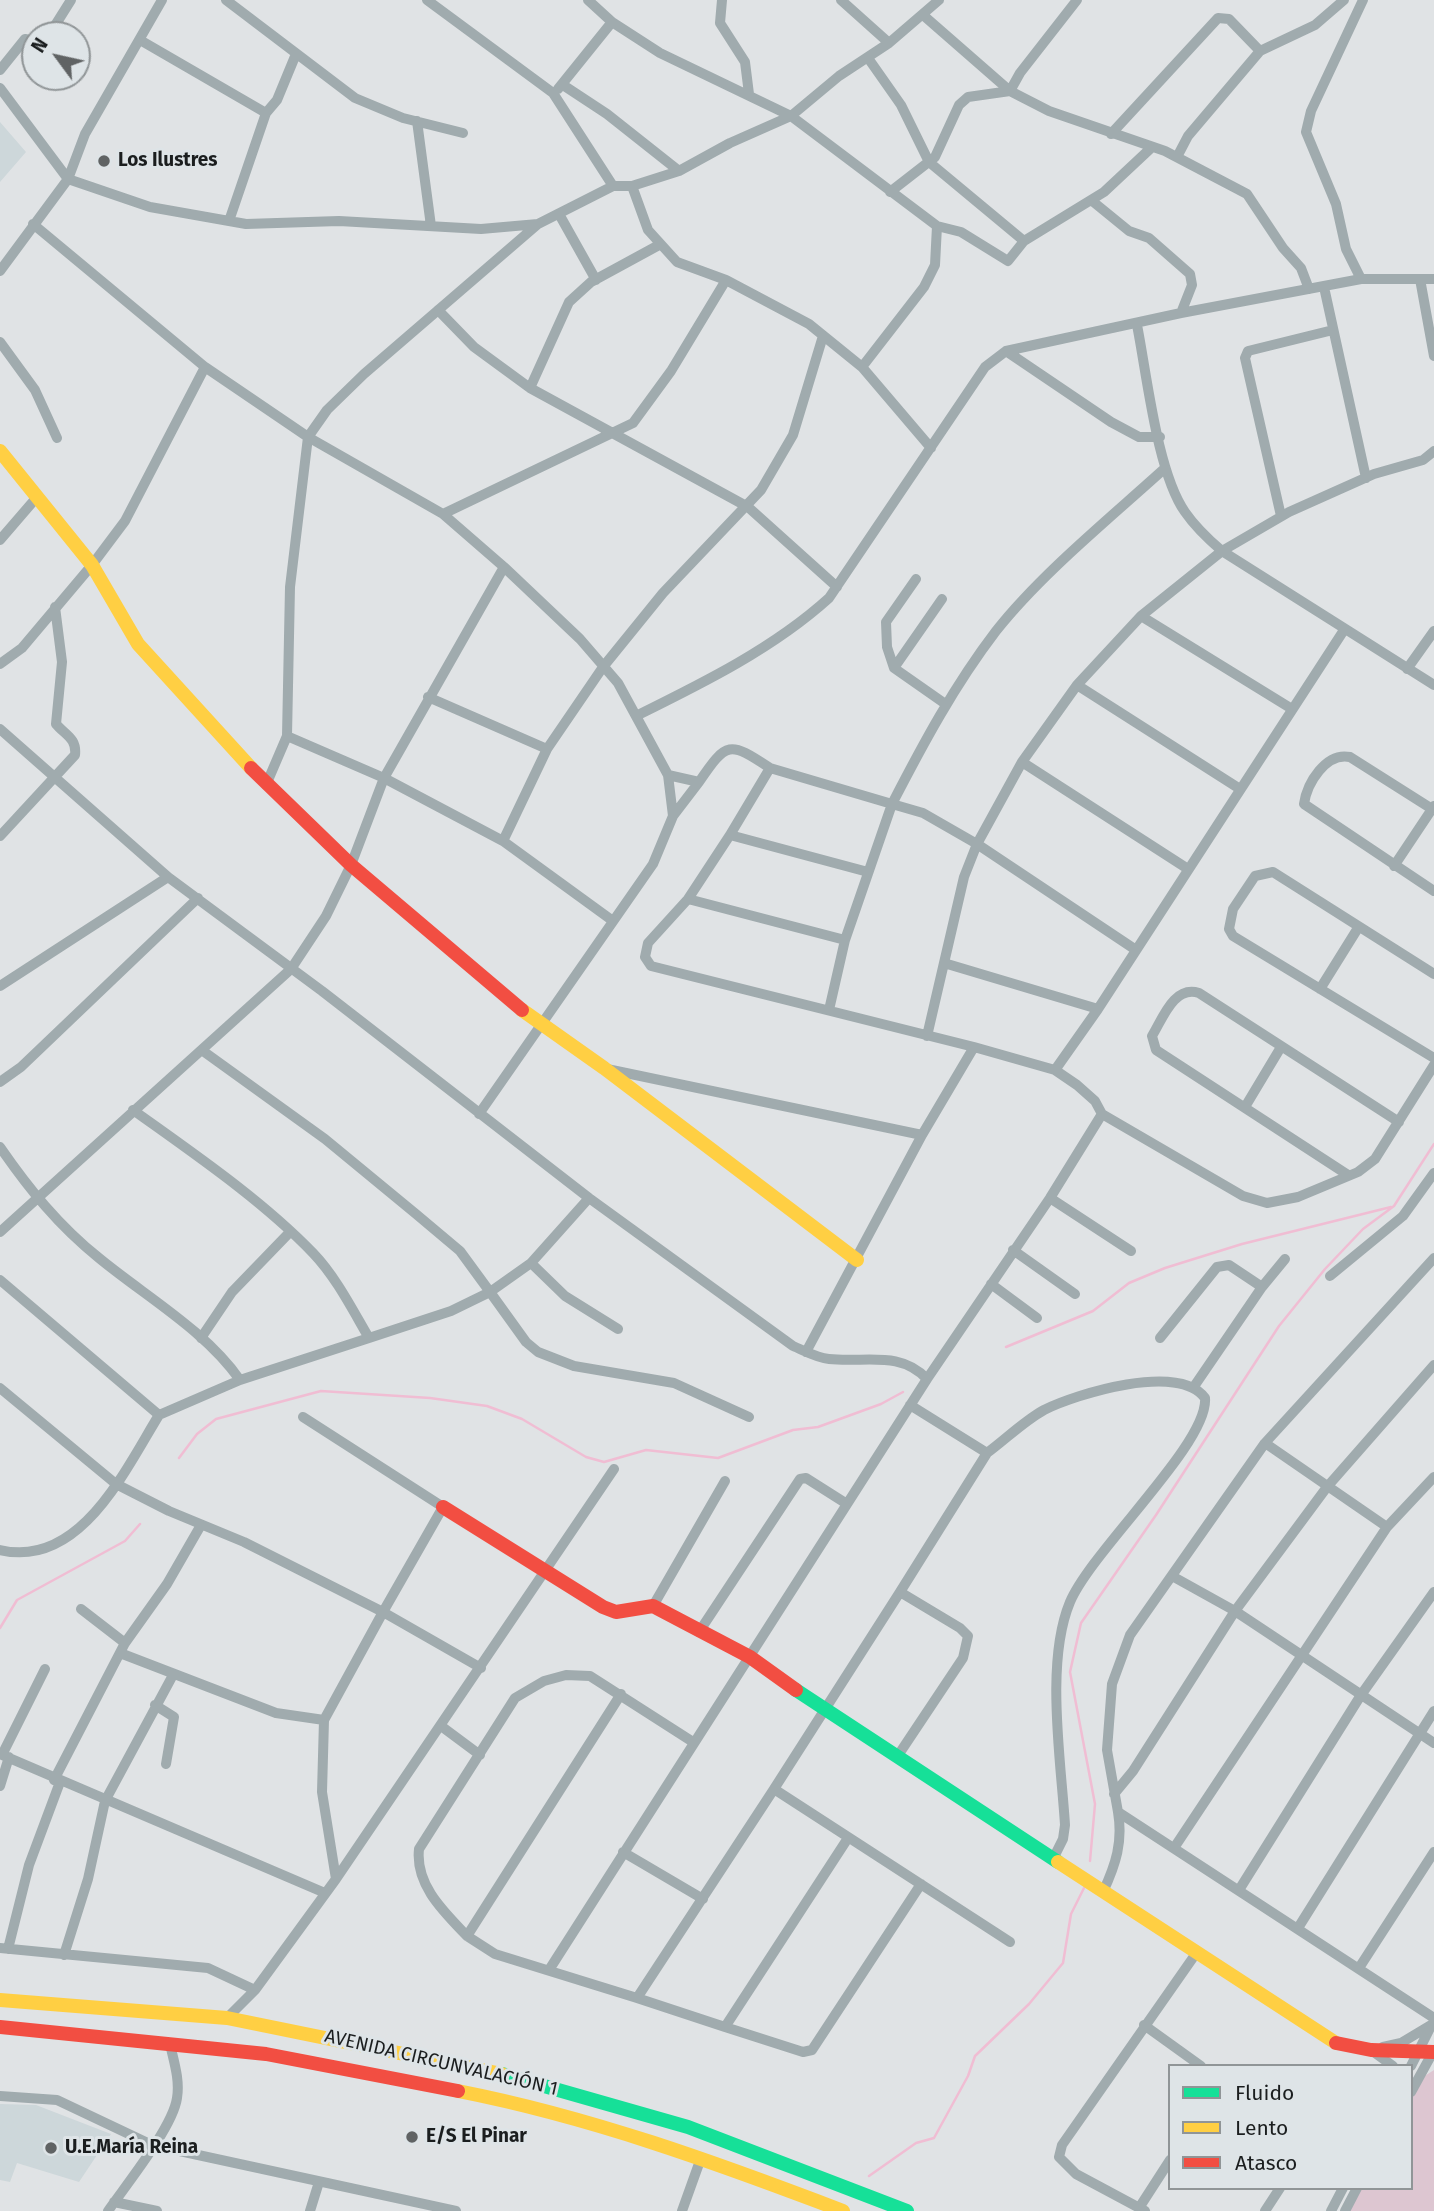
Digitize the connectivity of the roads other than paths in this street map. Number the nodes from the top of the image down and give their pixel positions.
1 (71, 0) edge
2 (162, 0) edge
3 (226, 0) edge
4 (588, 0) edge
5 (722, 0) edge
6 (841, 0) edge
7 (1077, 0) edge
8 (1344, 0) edge
9 (1363, 0) edge
10 (432, 1) edge
11 (937, 1) edge
12 (923, 15) junction
13 (58, 21) edge
14 (612, 22) junction
15 (140, 40) junction
16 (889, 43) junction
17 (21, 45) edge
18 (1260, 51) junction
19 (296, 54) junction
20 (868, 58) junction
21 (0, 70) edge
22 (562, 85) junction
23 (0, 88) edge
24 (1010, 92) junction
25 (553, 93) junction
26 (750, 94) junction
27 (267, 113) junction
28 (791, 116) junction
29 (417, 121) junction
30 (463, 133) dead end
31 (1111, 134) junction
32 (1151, 148) junction
33 (1177, 157) junction
34 (929, 162) junction
35 (679, 171) junction
36 (68, 178) junction
37 (613, 186) junction
38 (632, 186) junction
39 (890, 192) junction
40 (1091, 200) junction
41 (559, 214) junction
42 (229, 221) junction
43 (33, 224) junction
44 (538, 224) junction
45 (431, 226) junction
46 (937, 226) junction
47 (1024, 241) junction
48 (659, 245) junction
49 (0, 271) edge
50 (1361, 279) junction
51 (1420, 279) junction
52 (1434, 279) edge
53 (596, 280) junction
54 (726, 280) junction
55 (1324, 287) junction
56 (1310, 289) junction
57 (438, 310) junction
58 (1181, 313) junction
59 (1138, 325) junction
60 (1333, 330) junction
61 (823, 336) junction
62 (0, 342) edge
63 (1006, 351) junction
64 (1434, 356) edge
65 (205, 367) junction
66 (862, 367) junction
67 (530, 388) junction
68 (616, 434) junction
69 (307, 437) junction
70 (1160, 437) junction
71 (57, 438) dead end
72 (931, 448) junction
73 (0, 451) edge
74 (1434, 451) edge
75 (1164, 469) junction
76 (1366, 478) junction
77 (37, 497) junction
78 (748, 507) junction
79 (443, 514) junction
80 (1281, 516) junction
81 (0, 540) edge
82 (1222, 551) junction
83 (92, 565) junction
84 (504, 567) junction
85 (916, 579) dead end
86 (836, 587) junction
87 (942, 599) dead end
88 (55, 607) junction
89 (1141, 616) junction
90 (1344, 630) junction
91 (1434, 631) edge
92 (0, 664) edge
93 (603, 667) junction
94 (894, 668) junction
95 (1408, 668) junction
96 (1077, 685) junction
97 (1434, 685) edge
98 (428, 697) junction
99 (944, 703) junction
100 (1292, 709) junction
101 (636, 716) junction
102 (0, 729) edge
103 (287, 736) junction
104 (547, 748) junction
105 (1022, 762) junction
106 (769, 768) junction
107 (668, 775) junction
108 (56, 778) junction
109 (384, 778) junction
110 (699, 782) junction
111 (266, 785) junction
112 (1240, 789) junction
113 (892, 804) junction
114 (1433, 808) edge
115 (673, 816) junction
116 (730, 835) junction
117 (0, 836) edge
118 (502, 841) junction
119 (977, 844) junction
120 (351, 865) junction
121 (1394, 866) junction
122 (1188, 869) junction
123 (868, 872) junction
124 (168, 877) junction
125 (1434, 891) edge
126 (198, 898) junction
127 (688, 899) junction
128 (613, 922) junction
129 (1358, 928) junction
130 (845, 940) junction
131 (1136, 950) junction
132 (944, 963) junction
133 (291, 969) junction
134 (1434, 974) edge
135 (0, 986) edge
136 (1320, 989) junction
137 (1098, 1009) junction
138 (829, 1010) junction
139 (541, 1026) junction
140 (928, 1036) junction
141 (974, 1046) junction
142 (1281, 1046) junction
143 (203, 1051) junction
144 (1434, 1058) edge
145 (1434, 1065) edge
146 (604, 1068) junction
147 (1055, 1070) junction
148 (0, 1082) edge
149 (1245, 1107) junction
150 (133, 1110) junction
151 (1102, 1114) junction
152 (480, 1115) junction
153 (1399, 1122) junction
154 (922, 1135) junction
155 (0, 1147) edge
156 (1434, 1173) edge
157 (1348, 1175) junction
158 (590, 1198) junction
159 (1050, 1198) junction
160 (36, 1199) junction
161 (0, 1233) edge
162 (289, 1233) junction
163 (1013, 1250) junction
164 (1130, 1251) dead end
165 (1434, 1258) edge
166 (1285, 1259) dead end
167 (858, 1260) junction
168 (531, 1263) junction
169 (1330, 1276) dead end
170 (0, 1280) edge
171 (991, 1283) junction
172 (1262, 1287) junction
173 (491, 1292) junction
174 (1075, 1294) dead end
175 (1038, 1318) dead end
176 (618, 1329) dead end
177 (201, 1338) junction
178 (369, 1338) junction
179 (1160, 1338) dead end
180 (806, 1352) junction
181 (1434, 1365) edge
182 (927, 1379) junction
183 (240, 1380) junction
184 (0, 1388) edge
185 (1193, 1388) junction
186 (910, 1405) junction
187 (159, 1415) junction
188 (303, 1417) dead end
189 (749, 1417) dead end
190 (1265, 1443) junction
191 (988, 1453) junction
192 (614, 1468) dead end
193 (1434, 1477) edge
194 (725, 1481) dead end
195 (116, 1484) junction
196 (1327, 1487) junction
197 (847, 1504) junction
198 (443, 1507) junction
199 (201, 1525) junction
200 (1387, 1527) junction
201 (0, 1550) edge
202 (547, 1569) junction
203 (1172, 1576) junction
204 (900, 1591) junction
205 (1434, 1592) edge
206 (653, 1606) junction
207 (81, 1609) dead end
208 (1235, 1611) junction
209 (383, 1612) junction
210 (699, 1632) junction
211 (122, 1648) junction
212 (1300, 1655) junction
213 (750, 1657) junction
214 (481, 1668) junction
215 (45, 1669) dead end
216 (173, 1675) junction
217 (621, 1694) junction
218 (1361, 1695) junction
219 (155, 1705) junction
220 (823, 1709) junction
221 (1434, 1712) edge
222 (324, 1720) junction
223 (441, 1726) junction
224 (1418, 1733) junction
225 (693, 1742) junction
226 (1434, 1743) edge
227 (480, 1755) junction
228 (4, 1756) edge
229 (897, 1757) junction
230 (166, 1763) dead end
231 (57, 1781) junction
232 (0, 1786) edge
233 (774, 1789) junction
234 (1114, 1794) junction
235 (105, 1801) junction
236 (1118, 1812) junction
237 (848, 1838) junction
238 (1174, 1848) junction
239 (623, 1852) junction
240 (1434, 1852) edge
241 (1053, 1858) junction
242 (336, 1879) junction
243 (921, 1884) junction
244 (1239, 1889) junction
245 (1103, 1892) junction
246 (325, 1893) junction
247 (703, 1899) junction
248 (1298, 1928) junction
249 (467, 1936) junction
250 (1010, 1942) dead end
251 (4, 1948) edge
252 (1197, 1952) junction
253 (64, 1955) junction
254 (1359, 1968) junction
255 (549, 1970) junction
256 (255, 1990) junction
257 (637, 1998) junction
258 (0, 2000) edge
259 (227, 2018) junction
260 (1433, 2021) edge
261 (1144, 2025) junction
262 (0, 2027) edge
263 (725, 2027) junction
264 (170, 2044) junction
265 (1371, 2050) junction
266 (1430, 2051) edge
267 (1198, 2064) edge
268 (1390, 2064) edge
269 (1413, 2064) edge
270 (1434, 2070) edge
271 (1417, 2081) junction
272 (1413, 2088) edge
273 (0, 2096) edge
274 (152, 2145) junction
275 (701, 2158) junction
276 (1168, 2164) edge
277 (319, 2182) junction
278 (1279, 2190) edge
279 (1342, 2190) edge
280 (1356, 2190) edge
281 (111, 2206) edge
282 (1142, 2209) edge
283 (157, 2211) edge
284 (310, 2211) edge
285 (456, 2211) edge
286 (682, 2211) edge
287 (843, 2211) edge
288 (907, 2211) edge
289 (1265, 2211) edge
290 (1331, 2211) edge
291 (1345, 2211) edge

1 - 13 street
2 - 15 street
3 - 19 street
4 - 14 street
5 - 26 street
6 - 16 street
7 - 24 street
8 - 18 street
9 - 50 street
10 - 25 street
11 - 12 street
12 - 16 street
12 - 24 street
14 - 22 street
14 - 26 street
15 - 27 street
15 - 36 street
16 - 20 street
17 - 21 street
18 - 31 street
18 - 33 street
19 - 27 street
19 - 29 street
20 - 28 street
20 - 34 street
22 - 25 street
22 - 35 street
23 - 36 street
24 - 31 street
24 - 34 street
25 - 37 street
26 - 28 street
27 - 42 street
28 - 35 street
28 - 39 street
29 - 30 street
29 - 45 street
31 - 32 street
32 - 33 street
32 - 40 street
33 - 56 street
34 - 39 street
34 - 47 street
35 - 38 street
36 - 42 street
36 - 43 street
37 - 38 street
37 - 41 street
38 - 48 street
39 - 46 street
40 - 47 street
40 - 58 street
41 - 44 street
41 - 53 street
42 - 45 street
43 - 49 street
43 - 65 street
44 - 45 street
44 - 57 street
46 - 47 street
46 - 66 street
48 - 53 street
48 - 54 street
50 - 51 street
50 - 55 street
51 - 52 street
51 - 64 street
53 - 67 street
54 - 61 street
54 - 68 street
55 - 56 street
55 - 60 street
56 - 58 street
57 - 67 street
57 - 69 street
58 - 59 street
59 - 63 street
59 - 70 street
60 - 76 street
60 - 80 street
61 - 66 street
61 - 78 street
62 - 71 street
63 - 70 street
63 - 72 street
65 - 69 street
65 - 83 street
66 - 72 street
67 - 68 street
68 - 78 street
68 - 79 street
69 - 79 street
69 - 103 street
70 - 75 street
72 - 86 street
73 - 77 street
74 - 76 street
75 - 82 street
75 - 99 street
76 - 80 street
77 - 81 street
77 - 83 street
78 - 86 street
78 - 93 street
79 - 84 street
80 - 82 street
82 - 89 street
82 - 90 street
83 - 88 street
83 - 111 street
84 - 93 street
84 - 98 street
85 - 94 street
86 - 101 street
87 - 94 street
88 - 92 street
88 - 108 street
89 - 96 street
89 - 100 street
90 - 95 street
90 - 100 street
91 - 95 street
93 - 101 street
93 - 104 street
94 - 99 street
95 - 97 street
96 - 105 street
96 - 112 street
98 - 104 street
98 - 109 street
99 - 113 street
100 - 112 street
101 - 107 street
102 - 108 street
103 - 109 street
103 - 111 street
104 - 118 street
105 - 119 street
105 - 122 street
106 - 110 street
106 - 113 street
106 - 116 street
107 - 110 street
107 - 115 street
108 - 117 street
108 - 124 street
109 - 118 street
109 - 120 street
110 - 115 street
111 - 120 street
112 - 122 street
113 - 119 street
113 - 123 street
114 - 121 street
114 - 121 street
115 - 128 street
116 - 123 street
116 - 127 street
118 - 128 street
119 - 131 street
119 - 132 street
120 - 133 street
120 - 139 street
121 - 125 street
122 - 131 street
123 - 130 street
124 - 126 street
124 - 135 street
126 - 133 street
126 - 148 street
127 - 130 street
127 - 138 street
128 - 139 street
129 - 134 street
129 - 136 street
129 - 136 street
130 - 138 street
131 - 137 street
132 - 137 street
132 - 140 street
133 - 143 street
133 - 152 street
136 - 144 street
137 - 147 street
138 - 140 street
139 - 146 street
139 - 152 street
140 - 141 street
141 - 147 street
141 - 154 street
142 - 149 street
142 - 149 street
142 - 153 street
143 - 150 street
143 - 173 street
145 - 153 street
146 - 154 street
146 - 167 street
147 - 151 street
149 - 157 street
150 - 160 street
150 - 162 street
151 - 157 street
151 - 159 street
152 - 158 street
153 - 157 street
154 - 167 street
155 - 160 street
156 - 169 street
158 - 168 street
158 - 180 street
159 - 163 street
159 - 164 street
160 - 161 street
160 - 177 street
162 - 177 street
162 - 178 street
163 - 171 street
163 - 174 street
165 - 190 street
166 - 172 street
167 - 180 street
168 - 173 street
168 - 176 street
170 - 187 street
171 - 175 street
171 - 182 street
172 - 179 street
172 - 185 street
173 - 178 street
173 - 189 street
177 - 183 street
178 - 183 street
180 - 182 street
181 - 196 street
182 - 186 street
183 - 187 street
184 - 195 street
185 - 191 street
185 - 241 street
186 - 191 street
186 - 197 street
187 - 195 street
188 - 198 street
190 - 196 street
190 - 203 street
191 - 204 street
192 - 202 street
193 - 200 street
194 - 206 street
195 - 199 street
195 - 201 street
196 - 200 street
196 - 208 street
197 - 210 street
197 - 213 street
198 - 202 street
198 - 209 street
199 - 209 street
199 - 211 street
200 - 212 street
202 - 206 street
202 - 214 street
203 - 208 street
203 - 234 street
204 - 220 street
204 - 229 street
205 - 218 street
206 - 210 street
207 - 211 street
208 - 212 street
208 - 234 street
209 - 214 street
209 - 222 street
210 - 213 street
211 - 216 street
211 - 231 street
212 - 218 street
212 - 238 street
213 - 220 street
213 - 225 street
214 - 223 street
215 - 228 street
216 - 219 street
216 - 222 street
217 - 225 street
217 - 227 street
217 - 249 street
218 - 224 street
218 - 244 street
219 - 230 street
219 - 235 street
220 - 229 street
220 - 233 street
221 - 224 street
222 - 242 street
223 - 227 street
223 - 242 street
224 - 226 street
224 - 248 street
225 - 239 street
227 - 249 street
228 - 231 street
228 - 232 street
229 - 241 street
231 - 235 street
231 - 251 street
233 - 237 street
233 - 247 street
234 - 236 street
235 - 246 street
235 - 253 street
236 - 238 street
236 - 245 street
237 - 243 street
237 - 263 street
238 - 244 street
239 - 247 street
239 - 255 street
240 - 254 street
241 - 245 street
242 - 246 street
243 - 250 street
243 - 263 street
244 - 248 street
245 - 252 street
246 - 256 street
247 - 257 street
248 - 254 street
249 - 255 street
251 - 253 street
252 - 261 street
252 - 265 street
253 - 256 street
254 - 260 street
255 - 257 street
256 - 259 street
257 - 263 street
258 - 259 street, AVENIDA CIRCUNVALACIÓN 1
259 - 288 street, AVENIDA CIRCUNVALACIÓN 1
260 - 265 street
260 - 266 street
261 - 267 street
261 - 282 street
262 - 264 street, AVENIDA CIRCUNVALACIÓN 1
264 - 274 street
264 - 275 street, AVENIDA CIRCUNVALACIÓN 1
265 - 266 street
265 - 268 street
266 - 269 street
266 - 271 street
270 - 271 street
271 - 272 street
273 - 274 street
274 - 277 street
274 - 281 street
275 - 286 street
275 - 287 street, AVENIDA CIRCUNVALACIÓN 1
276 - 282 street
277 - 284 street
277 - 285 street
278 - 289 street
279 - 290 street
280 - 291 street
281 - 283 street

